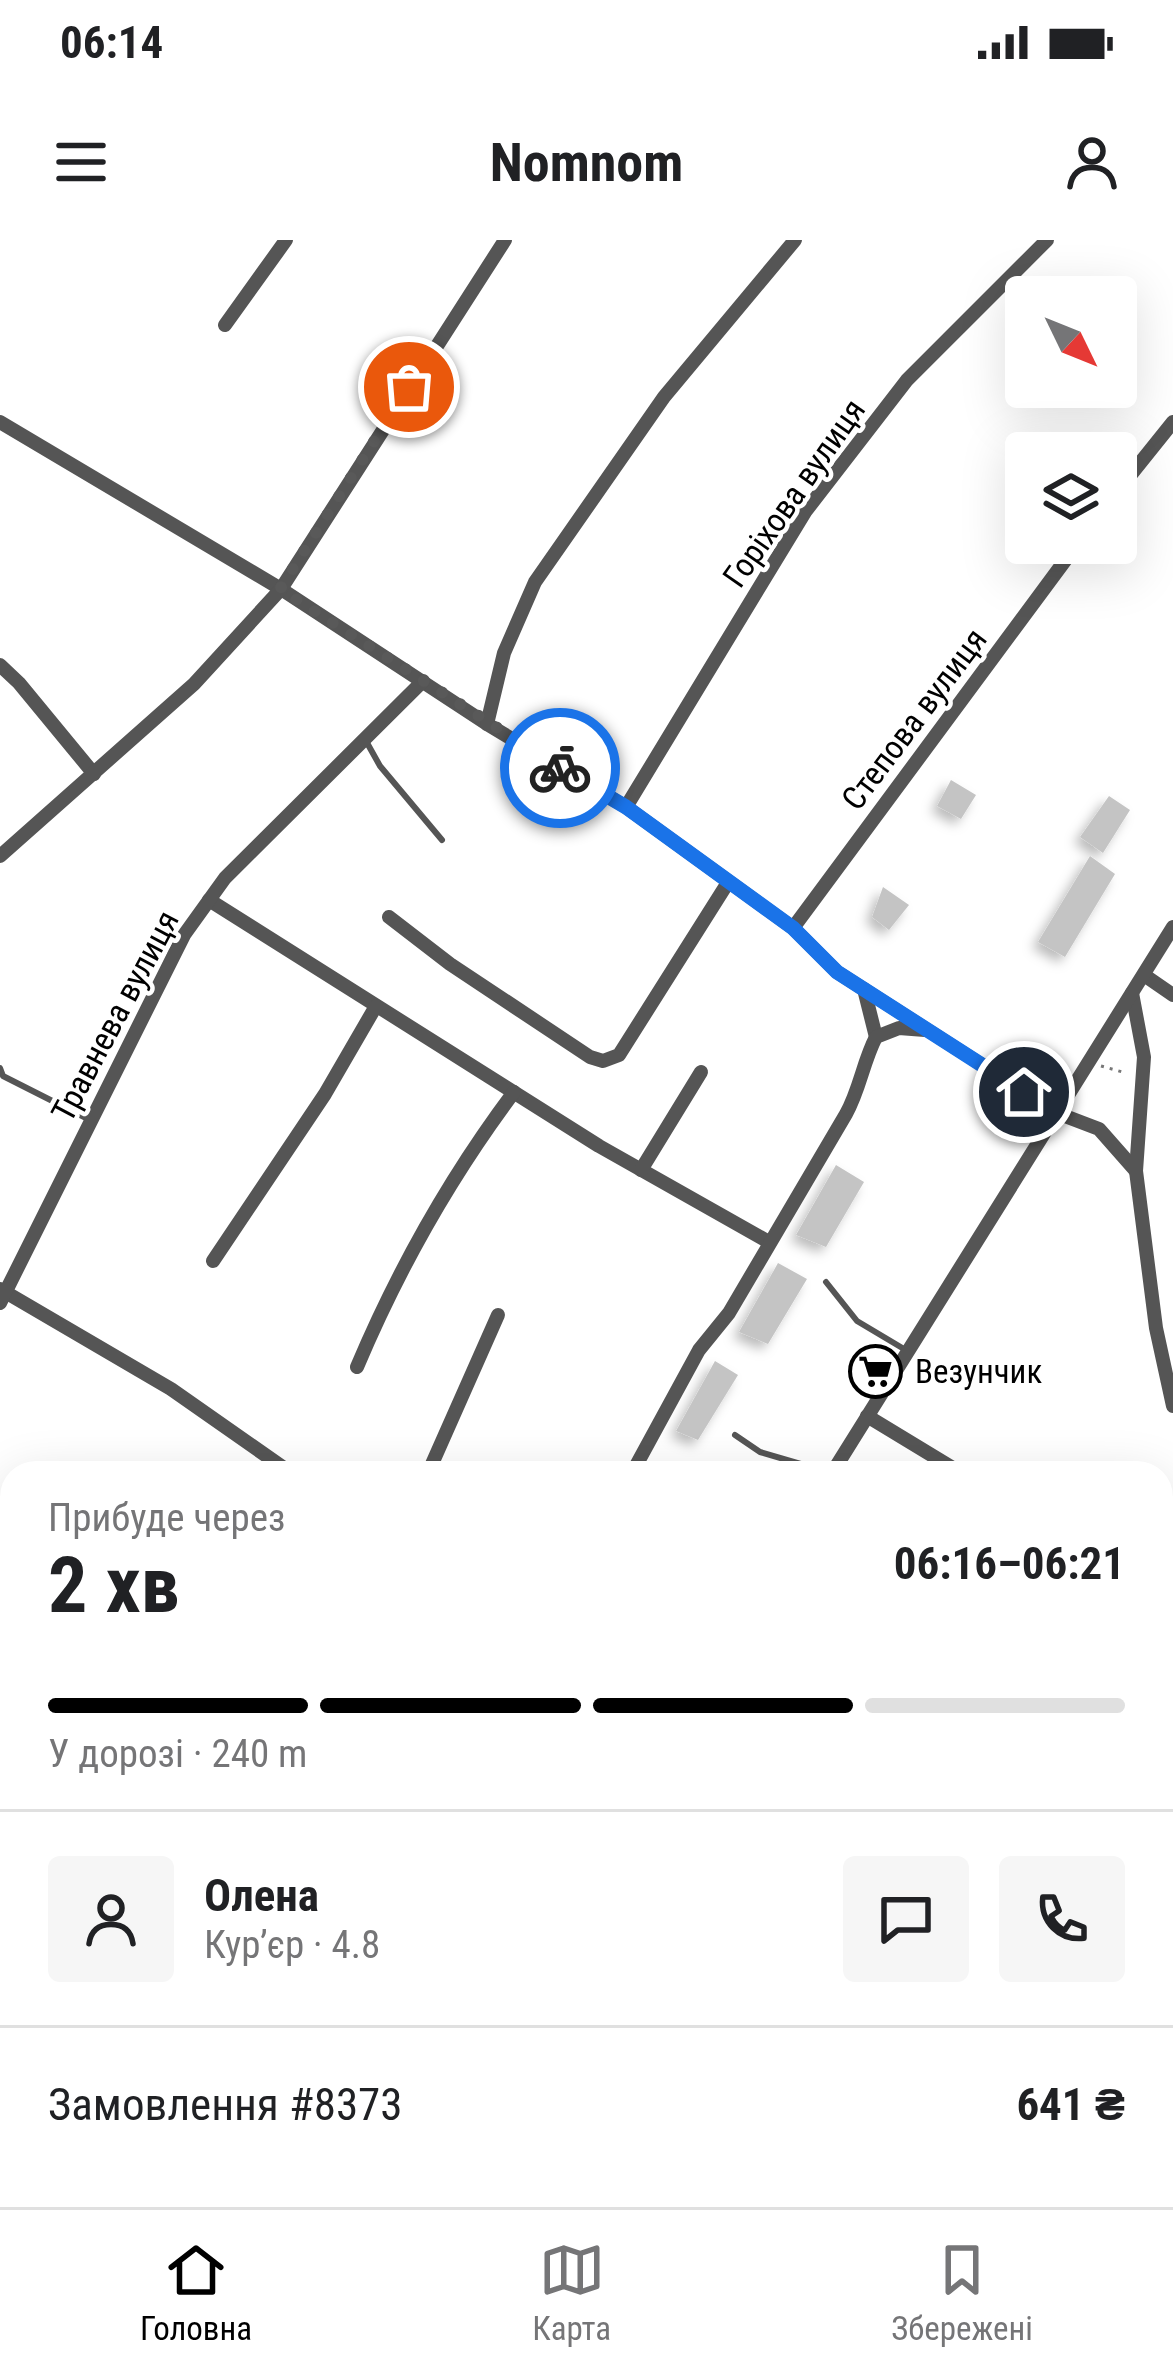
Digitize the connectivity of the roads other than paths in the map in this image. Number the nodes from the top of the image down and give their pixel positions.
1 (286, 240) edge
2 (505, 240) edge
3 (795, 240) edge
4 (1047, 240) edge
5 (225, 325) dead end
6 (0, 422) edge
7 (1173, 422) edge
8 (1137, 467) edge
9 (1062, 564) edge
10 (280, 589) junction
11 (0, 665) edge
12 (423, 682) junction
13 (487, 724) junction
14 (366, 741) junction
15 (94, 774) junction
16 (626, 807) junction
17 (442, 840) dead end
18 (0, 856) edge
19 (727, 884) junction
20 (209, 900) junction
21 (389, 917) dead end
22 (1173, 927) edge
23 (793, 928) junction
24 (1144, 975) junction
25 (864, 989) junction
26 (1132, 993) junction
27 (1173, 995) edge
28 (376, 1006) junction
29 (927, 1030) junction
30 (876, 1037) junction
31 (0, 1068) edge
32 (701, 1072) dead end
33 (514, 1093) junction
34 (1057, 1113) junction
35 (90, 1120) junction
36 (641, 1170) junction
37 (1136, 1171) junction
38 (770, 1242) junction
39 (213, 1261) dead end
40 (826, 1282) dead end
41 (2, 1295) edge
42 (497, 1315) dead end
43 (908, 1351) junction
44 (357, 1366) dead end
45 (1173, 1406) edge
46 (867, 1416) junction
47 (735, 1435) dead end
48 (274, 1461) edge
49 (433, 1461) edge
50 (639, 1461) edge
51 (791, 1461) edge
52 (839, 1461) edge
53 (941, 1461) edge

1 - 5 street
2 - 10 street
3 - 13 street
4 - 16 street, Горіхова вулиця
6 - 10 street
7 - 8 street
9 - 23 street, Степова вулиця
10 - 12 street
10 - 15 street
11 - 15 street
12 - 13 street
12 - 14 street, Травнева вулиця
13 - 16 street
14 - 17 lane
14 - 20 street, Травнева вулиця
15 - 18 street
16 - 19 street
19 - 21 street
19 - 23 street
20 - 28 street
20 - 35 street, Травнева вулиця
22 - 24 street
23 - 25 street
24 - 26 street
24 - 27 street
25 - 29 street
25 - 30 street
26 - 34 street
26 - 37 street
28 - 33 street
28 - 39 street
29 - 30 street
29 - 34 street
30 - 38 street
31 - 35 lane
32 - 36 street
33 - 36 street
33 - 44 street
34 - 37 street
34 - 43 street
35 - 41 street, Травнева вулиця
36 - 38 street
37 - 45 street
38 - 50 street
40 - 43 lane
41 - 48 street
42 - 49 street
43 - 46 street
46 - 52 street
46 - 53 street
47 - 51 lane

